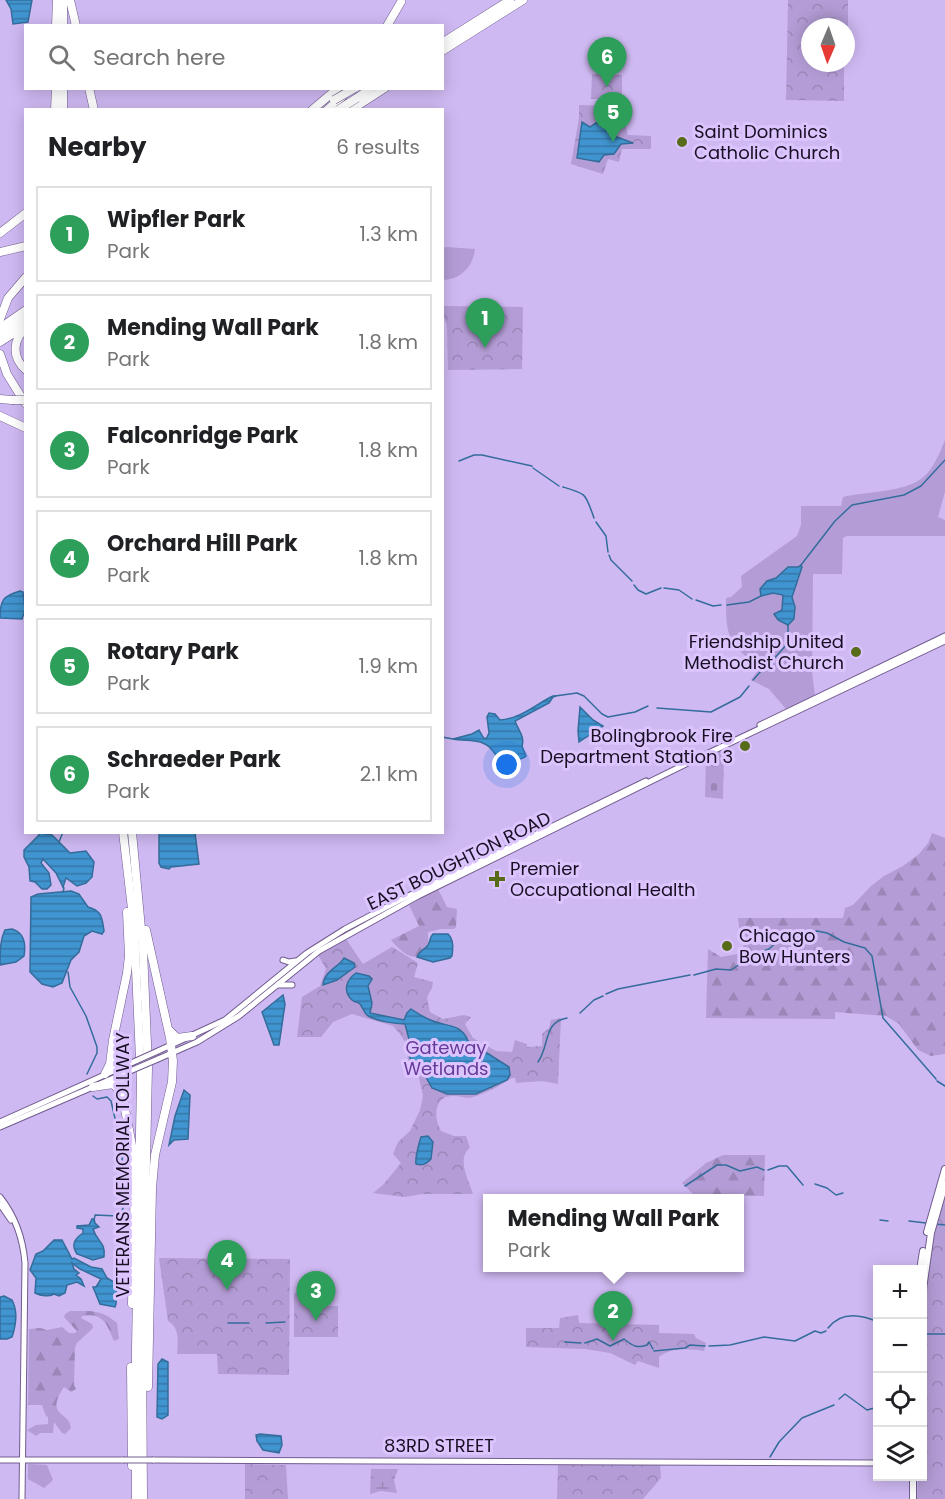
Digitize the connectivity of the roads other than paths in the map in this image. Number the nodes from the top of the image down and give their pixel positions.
1 (57, 0) edge
2 (63, 0) edge
3 (70, 0) edge
4 (510, 0) edge
5 (523, 0) edge
6 (402, 1) edge
7 (56, 24) edge
8 (63, 24) edge
9 (76, 24) edge
10 (389, 24) edge
11 (389, 24) edge
12 (444, 41) edge
13 (444, 51) edge
14 (56, 90) edge
15 (63, 90) edge
16 (88, 90) edge
17 (336, 90) edge
18 (348, 90) edge
19 (352, 90) edge
20 (354, 90) edge
21 (368, 90) edge
22 (381, 90) edge
23 (388, 90) edge
24 (56, 108) edge
25 (63, 108) edge
26 (92, 108) edge
27 (314, 108) edge
28 (321, 108) edge
29 (330, 108) edge
30 (341, 108) edge
31 (345, 108) edge
32 (353, 108) edge
33 (364, 108) edge
34 (24, 215) edge
35 (0, 233) edge
36 (24, 246) edge
37 (0, 252) edge
38 (24, 279) edge
39 (24, 311) edge
40 (0, 319) edge
41 (24, 319) edge
42 (0, 328) edge
43 (24, 328) edge
44 (24, 329) edge
45 (0, 335) edge
46 (0, 342) edge
47 (0, 354) edge
48 (24, 368) edge
49 (0, 399) edge
50 (24, 399) edge
51 (24, 402) edge
52 (0, 416) edge
53 (24, 427) edge
54 (945, 639) edge
55 (123, 834) edge
56 (132, 834) edge
57 (129, 881) junction
58 (138, 891) junction
59 (299, 959) junction
60 (283, 960) dead end
61 (276, 985) junction
62 (292, 985) dead end
63 (168, 1026) junction
64 (192, 1036) junction
65 (171, 1049) junction
66 (112, 1055) junction
67 (144, 1065) junction
68 (117, 1073) junction
69 (105, 1074) junction
70 (93, 1087) junction
71 (122, 1094) junction
72 (30, 1112) junction
73 (0, 1122) edge
74 (0, 1127) edge
75 (945, 1169) edge
76 (945, 1184) edge
77 (134, 1186) junction
78 (0, 1197) edge
79 (939, 1197) junction
80 (0, 1204) edge
81 (151, 1225) junction
82 (15, 1226) junction
83 (921, 1265) edge
84 (926, 1265) edge
85 (0, 1460) edge
86 (23, 1460) junction
87 (873, 1463) edge
88 (915, 1481) edge
89 (22, 1499) edge
90 (134, 1499) edge
91 (145, 1499) edge
92 (915, 1499) edge

1 - 7 highway
2 - 8 highway
3 - 9 highway
4 - 12 highway
5 - 13 highway
6 - 10 highway
6 - 11 highway
14 - 24 highway
15 - 25 highway
16 - 26 highway
17 - 27 highway
18 - 29 highway
19 - 28 highway, bridge
20 - 31 highway
21 - 30 highway, bridge
22 - 32 highway
23 - 33 highway
34 - 35 highway
36 - 37 highway
38 - 40 highway
39 - 42 highway
41 - 45 highway
43 - 46 highway
44 - 48 highway
47 - 50 highway
49 - 51 highway, bridge
52 - 53 highway
54 - 59 main road, EAST BOUGHTON ROAD
54 - 61 main road, EAST BOUGHTON ROAD
55 - 57 highway, VETERANS MEMORIAL TOLLWAY
56 - 58 highway, VETERANS MEMORIAL TOLLWAY
57 - 66 highway
57 - 67 highway, VETERANS MEMORIAL TOLLWAY
58 - 63 highway
58 - 67 highway, VETERANS MEMORIAL TOLLWAY
59 - 60 main road
59 - 64 main road, EAST BOUGHTON ROAD
61 - 62 main road
61 - 65 main road, EAST BOUGHTON ROAD
63 - 64 highway
63 - 65 highway
64 - 65 main road, EAST BOUGHTON ROAD
65 - 68 main road, EAST BOUGHTON ROAD, bridge
65 - 68 main road, EAST BOUGHTON ROAD, bridge
65 - 81 highway
66 - 68 highway
66 - 69 highway
67 - 77 highway
67 - 81 highway
67 - 90 highway, VETERANS MEMORIAL TOLLWAY
67 - 91 highway, VETERANS MEMORIAL TOLLWAY
68 - 69 main road, EAST BOUGHTON ROAD
68 - 70 main road, EAST BOUGHTON ROAD
68 - 71 highway
69 - 72 main road, EAST BOUGHTON ROAD
70 - 71 highway
70 - 72 main road, EAST BOUGHTON ROAD
71 - 77 highway
72 - 73 main road, EAST BOUGHTON ROAD
72 - 74 main road, EAST BOUGHTON ROAD
75 - 79 main road
76 - 79 main road
77 - 90 highway
78 - 82 main road
79 - 83 main road
79 - 84 main road
80 - 82 main road
81 - 91 highway
82 - 86 main road
85 - 86 main road, 83RD STREET
86 - 87 main road, 83RD STREET, bridge
86 - 89 main road
88 - 92 main road

